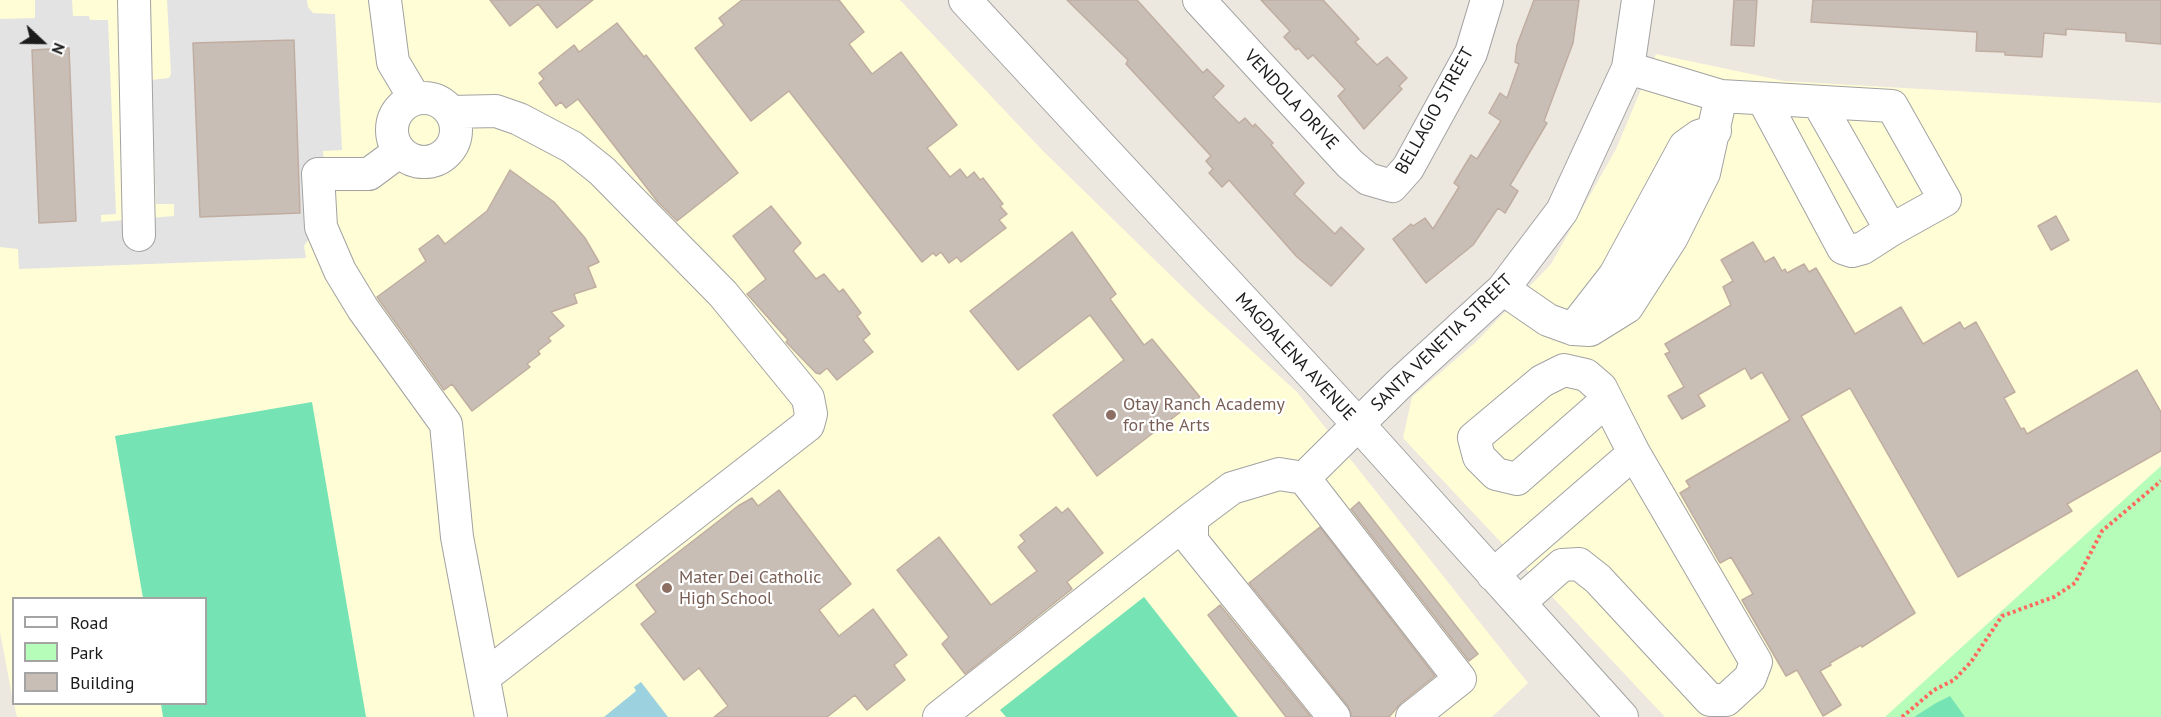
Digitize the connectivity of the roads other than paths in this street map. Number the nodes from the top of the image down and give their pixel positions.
1 (134, 0) edge
2 (385, 0) edge
3 (965, 0) edge
4 (1199, 0) edge
5 (1487, 0) edge
6 (1638, 0) edge
7 (1628, 68) junction
8 (1721, 96) junction
9 (415, 99) junction
10 (1762, 99) junction
11 (1818, 102) junction
12 (451, 112) junction
13 (400, 151) junction
14 (1392, 186) joint
15 (1891, 230) junction
16 (139, 235) dead end
17 (1503, 290) junction
18 (1607, 400) dead end
19 (1358, 424) junction
20 (1634, 453) junction
21 (1304, 478) junction
22 (1192, 518) junction
23 (1493, 575) junction
24 (1520, 603) junction
25 (484, 677) junction
26 (491, 717) edge
27 (939, 717) edge
28 (1334, 717) edge
29 (1412, 717) edge
30 (1622, 717) edge

1 - 16 street
2 - 9 street
3 - 19 street, MAGDALENA AVENUE
4 - 14 street, VENDOLA DRIVE
5 - 14 street, BELLAGIO STREET
6 - 7 street, SANTA VENETIA STREET
7 - 8 street
7 - 17 street, SANTA VENETIA STREET
8 - 10 street
8 - 17 street
9 - 12 street
9 - 13 street
10 - 11 street
10 - 15 street
11 - 15 street
11 - 15 street
12 - 13 street
12 - 25 street
13 - 25 street
17 - 19 street, SANTA VENETIA STREET
18 - 20 street
19 - 21 street, SANTA VENETIA STREET
19 - 23 street, MAGDALENA AVENUE
20 - 23 street
20 - 24 street
21 - 22 street
21 - 29 street
22 - 27 street
22 - 28 street
23 - 24 street, MAGDALENA AVENUE
24 - 30 street, MAGDALENA AVENUE
25 - 26 street

